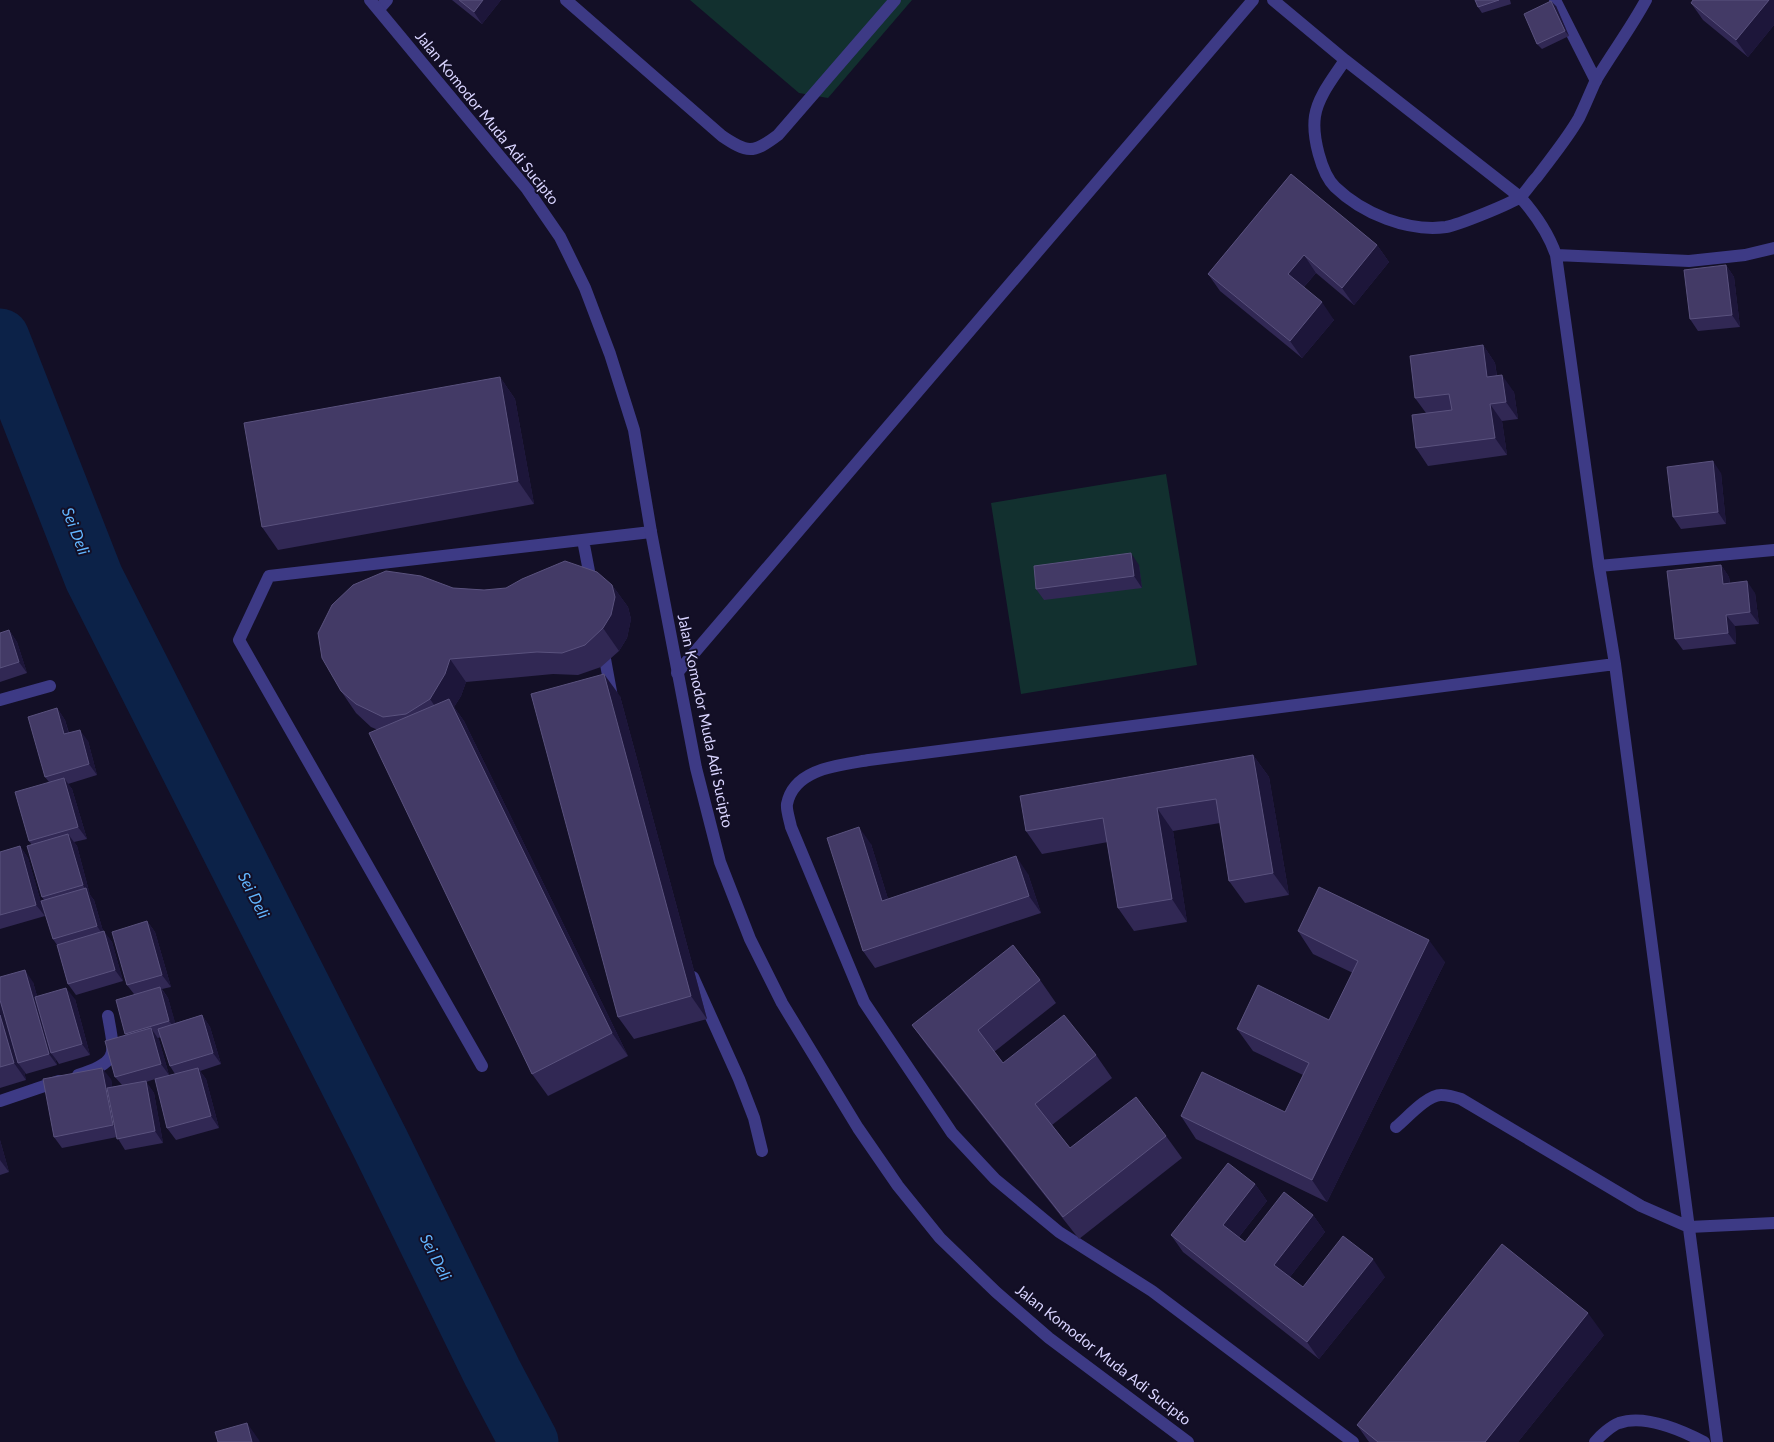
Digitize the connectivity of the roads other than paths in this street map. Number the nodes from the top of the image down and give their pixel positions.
1 (566, 0) edge
2 (894, 0) edge
3 (1253, 0) edge
4 (1273, 0) edge
5 (1555, 0) edge
6 (1646, 0) edge
7 (378, 3) edge
8 (1345, 60) junction
9 (1596, 80) junction
10 (1520, 197) junction
11 (1774, 248) edge
12 (1556, 255) junction
13 (651, 532) junction
14 (583, 540) junction
15 (1774, 550) edge
16 (1599, 566) junction
17 (594, 596) edge
18 (600, 634) edge
19 (1615, 664) junction
20 (677, 673) junction
21 (50, 686) dead end
22 (0, 700) edge
23 (615, 710) edge
24 (686, 962) dead end
25 (108, 1016) dead end
26 (482, 1066) dead end
27 (0, 1101) edge
28 (1396, 1127) dead end
29 (762, 1151) dead end
30 (1774, 1223) edge
31 (1689, 1227) junction
32 (1188, 1442) edge
33 (1353, 1442) edge
34 (1595, 1442) edge
35 (1704, 1442) edge
36 (1717, 1442) edge

1 - 2 street
3 - 20 street
4 - 8 street
5 - 9 street
6 - 9 street
7 - 13 street, Jalan Komodor Muda Adi Sucipto
8 - 10 street
8 - 10 street
9 - 10 street
10 - 12 street
11 - 12 street
12 - 16 street
13 - 14 street
13 - 20 street, Jalan Komodor Muda Adi Sucipto
14 - 17 street
14 - 26 street
15 - 16 street
16 - 19 street
18 - 23 street
19 - 31 street
19 - 33 street
20 - 32 street, Jalan Komodor Muda Adi Sucipto
21 - 22 street
24 - 29 street
25 - 27 street
28 - 31 street
30 - 31 street
31 - 36 street
34 - 35 street

